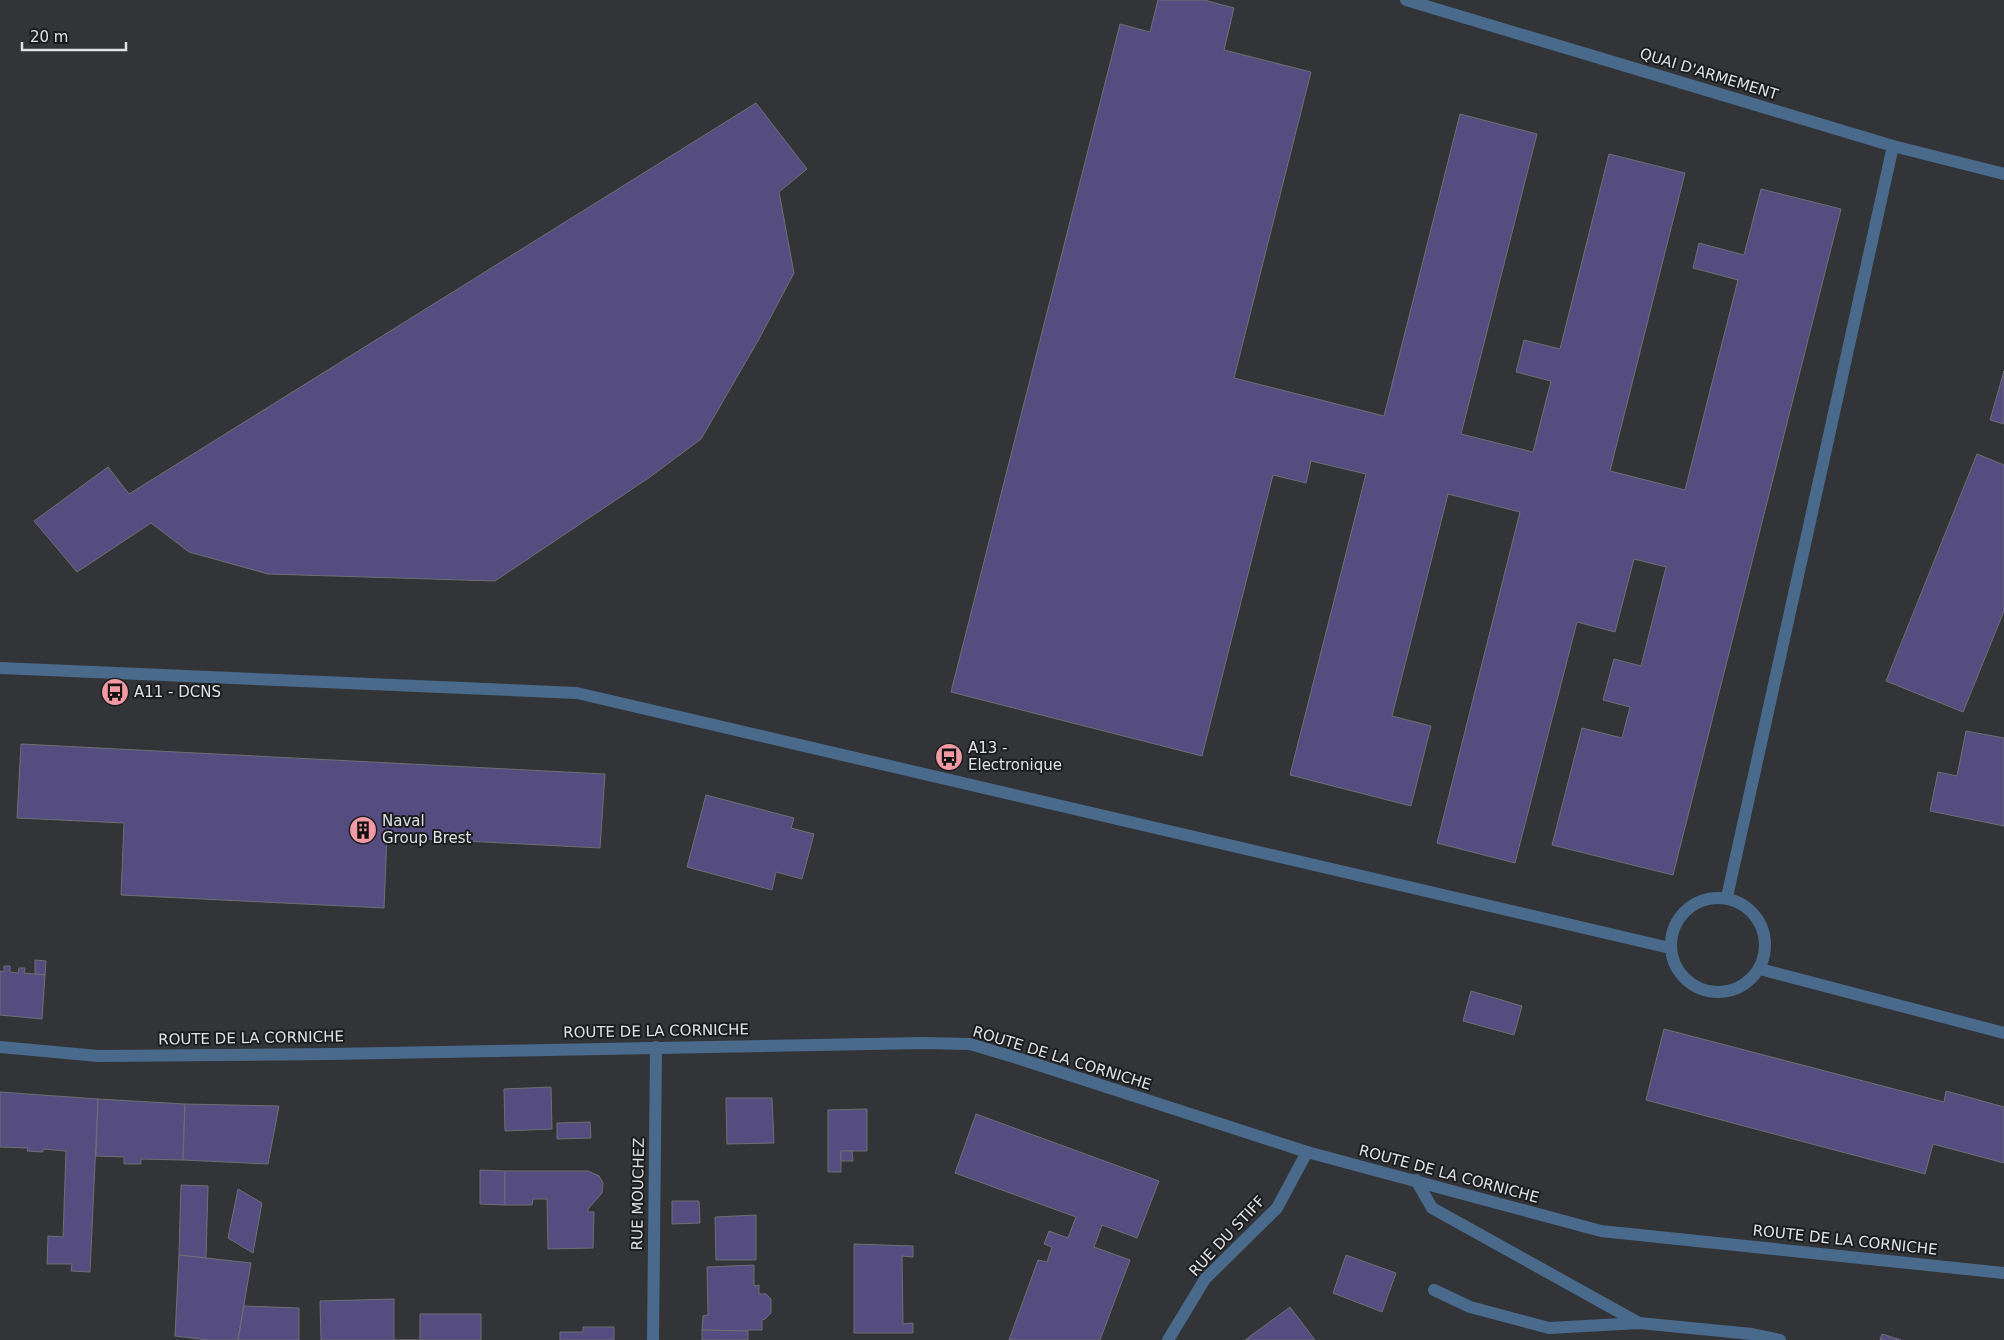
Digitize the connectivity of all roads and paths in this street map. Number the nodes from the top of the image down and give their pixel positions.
1 (1406, 0) edge
2 (1893, 146) junction
3 (2004, 174) edge
4 (0, 668) edge
5 (1727, 897) junction
6 (1670, 948) junction
7 (1760, 969) junction
8 (2004, 1033) edge
9 (0, 1047) edge
10 (656, 1047) junction
11 (1307, 1152) junction
12 (1416, 1180) junction
13 (2004, 1273) edge
14 (1434, 1290) dead end
15 (1639, 1323) junction
16 (653, 1340) edge
17 (1168, 1340) edge
18 (1780, 1340) edge

1 - 2 street, QUAI D'ARMEMENT
2 - 3 street, QUAI D'ARMEMENT
2 - 5 street
4 - 6 street
5 - 6 street
5 - 7 street
6 - 7 street
7 - 8 street
9 - 10 street, ROUTE DE LA CORNICHE
10 - 11 street, ROUTE DE LA CORNICHE
10 - 16 street, RUE MOUCHEZ
11 - 12 street, ROUTE DE LA CORNICHE
11 - 17 street, RUE DU STIFF
12 - 13 street, ROUTE DE LA CORNICHE
12 - 15 street
14 - 15 street
15 - 18 street

